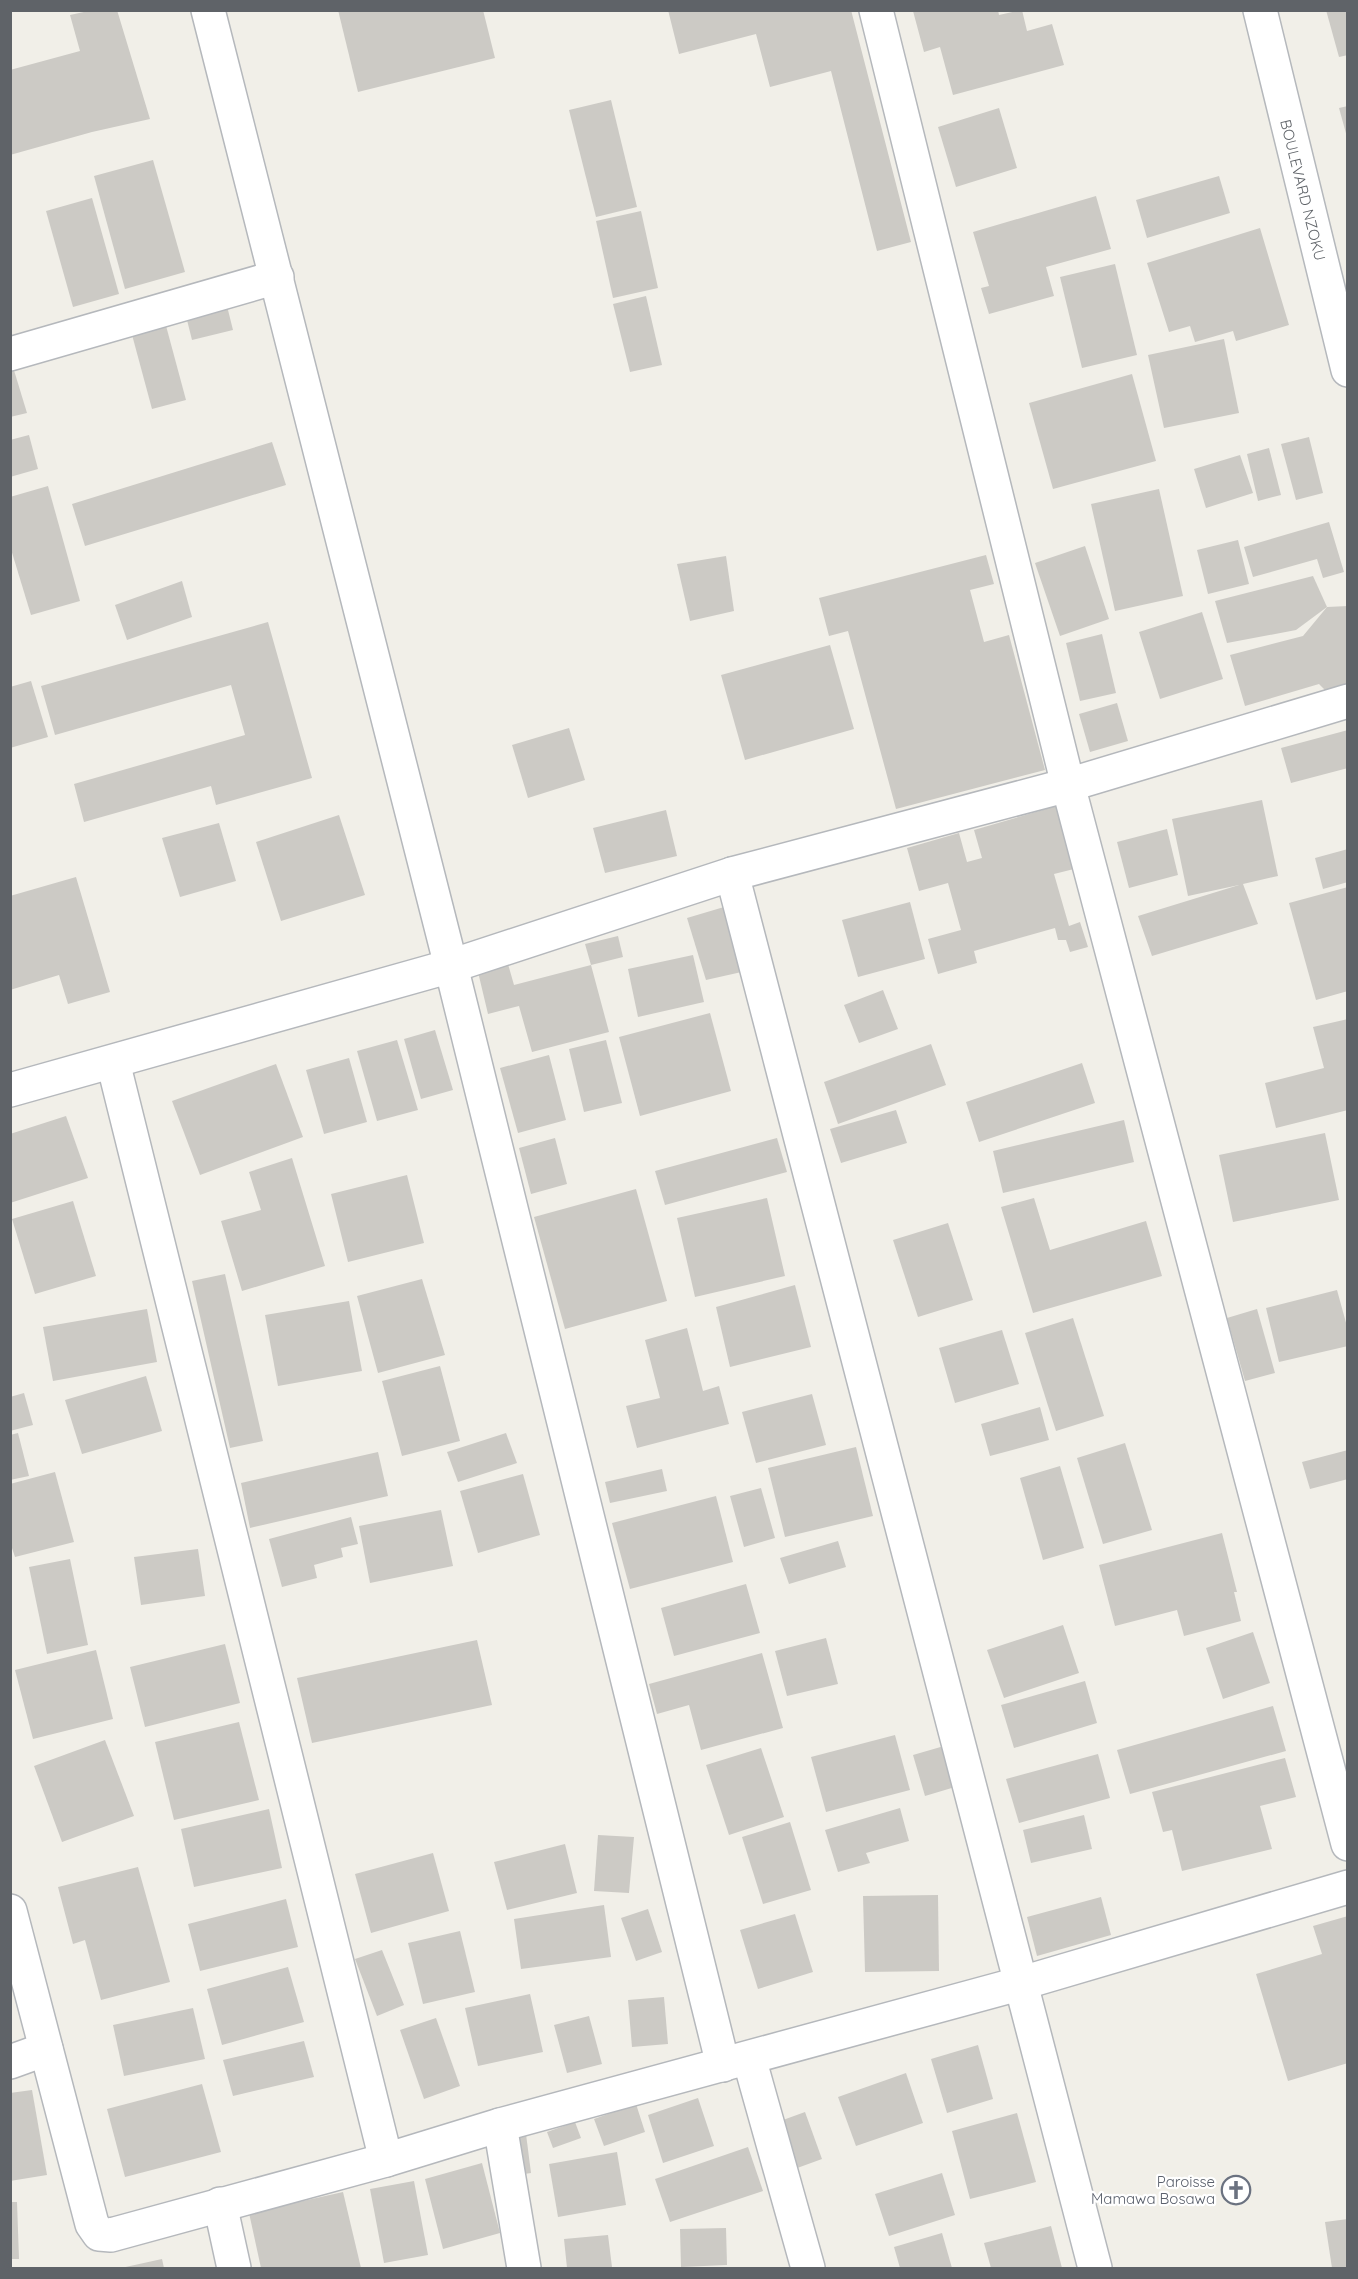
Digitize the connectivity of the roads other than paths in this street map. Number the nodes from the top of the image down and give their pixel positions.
1 (208, 10) edge
2 (876, 10) edge
3 (1260, 10) edge
4 (277, 277) junction
5 (10, 354) edge
6 (1347, 370) edge
7 (1347, 700) edge
8 (1068, 785) junction
9 (732, 874) junction
10 (451, 966) junction
11 (113, 1062) junction
12 (10, 1090) edge
13 (1347, 1844) edge
14 (1347, 1887) edge
15 (10, 1911) edge
16 (1022, 1983) junction
17 (46, 2049) junction
18 (736, 2061) junction
19 (10, 2062) edge
20 (500, 2125) junction
21 (386, 2160) junction
22 (220, 2204) junction
23 (234, 2268) edge
24 (524, 2268) edge
25 (808, 2268) edge
26 (1095, 2268) edge

1 - 4 street
2 - 8 street
3 - 6 street, BOULEVARD NZOKU
4 - 5 street
4 - 10 street
7 - 8 street
8 - 9 street
8 - 13 street
9 - 10 street
9 - 16 street
10 - 11 street
10 - 18 street
11 - 12 street
11 - 21 street
14 - 16 street
15 - 17 street
16 - 18 street
16 - 26 street
17 - 19 street
17 - 22 street
18 - 20 street
18 - 25 street
20 - 21 street
20 - 24 street
21 - 22 street
22 - 23 street

